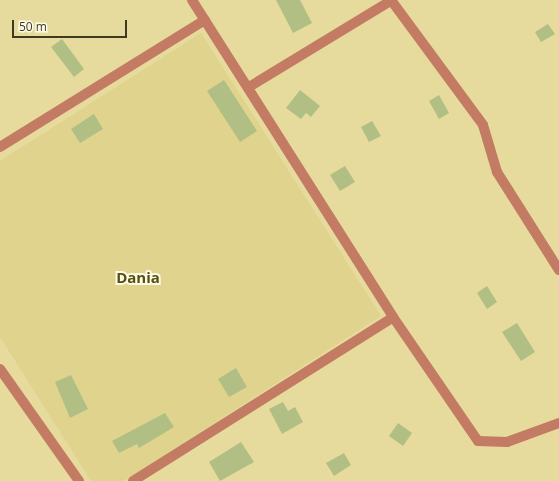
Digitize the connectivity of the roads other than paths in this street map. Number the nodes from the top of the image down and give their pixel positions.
1 (192, 0) edge
2 (391, 0) edge
3 (205, 20) junction
4 (249, 87) junction
5 (0, 147) edge
6 (559, 270) edge
7 (393, 317) junction
8 (0, 370) edge
9 (559, 422) edge
10 (79, 481) edge
11 (133, 481) edge

1 - 3 street
2 - 4 street
2 - 6 street
3 - 4 street
3 - 5 street
4 - 7 street
7 - 9 street
7 - 11 street
8 - 10 street

